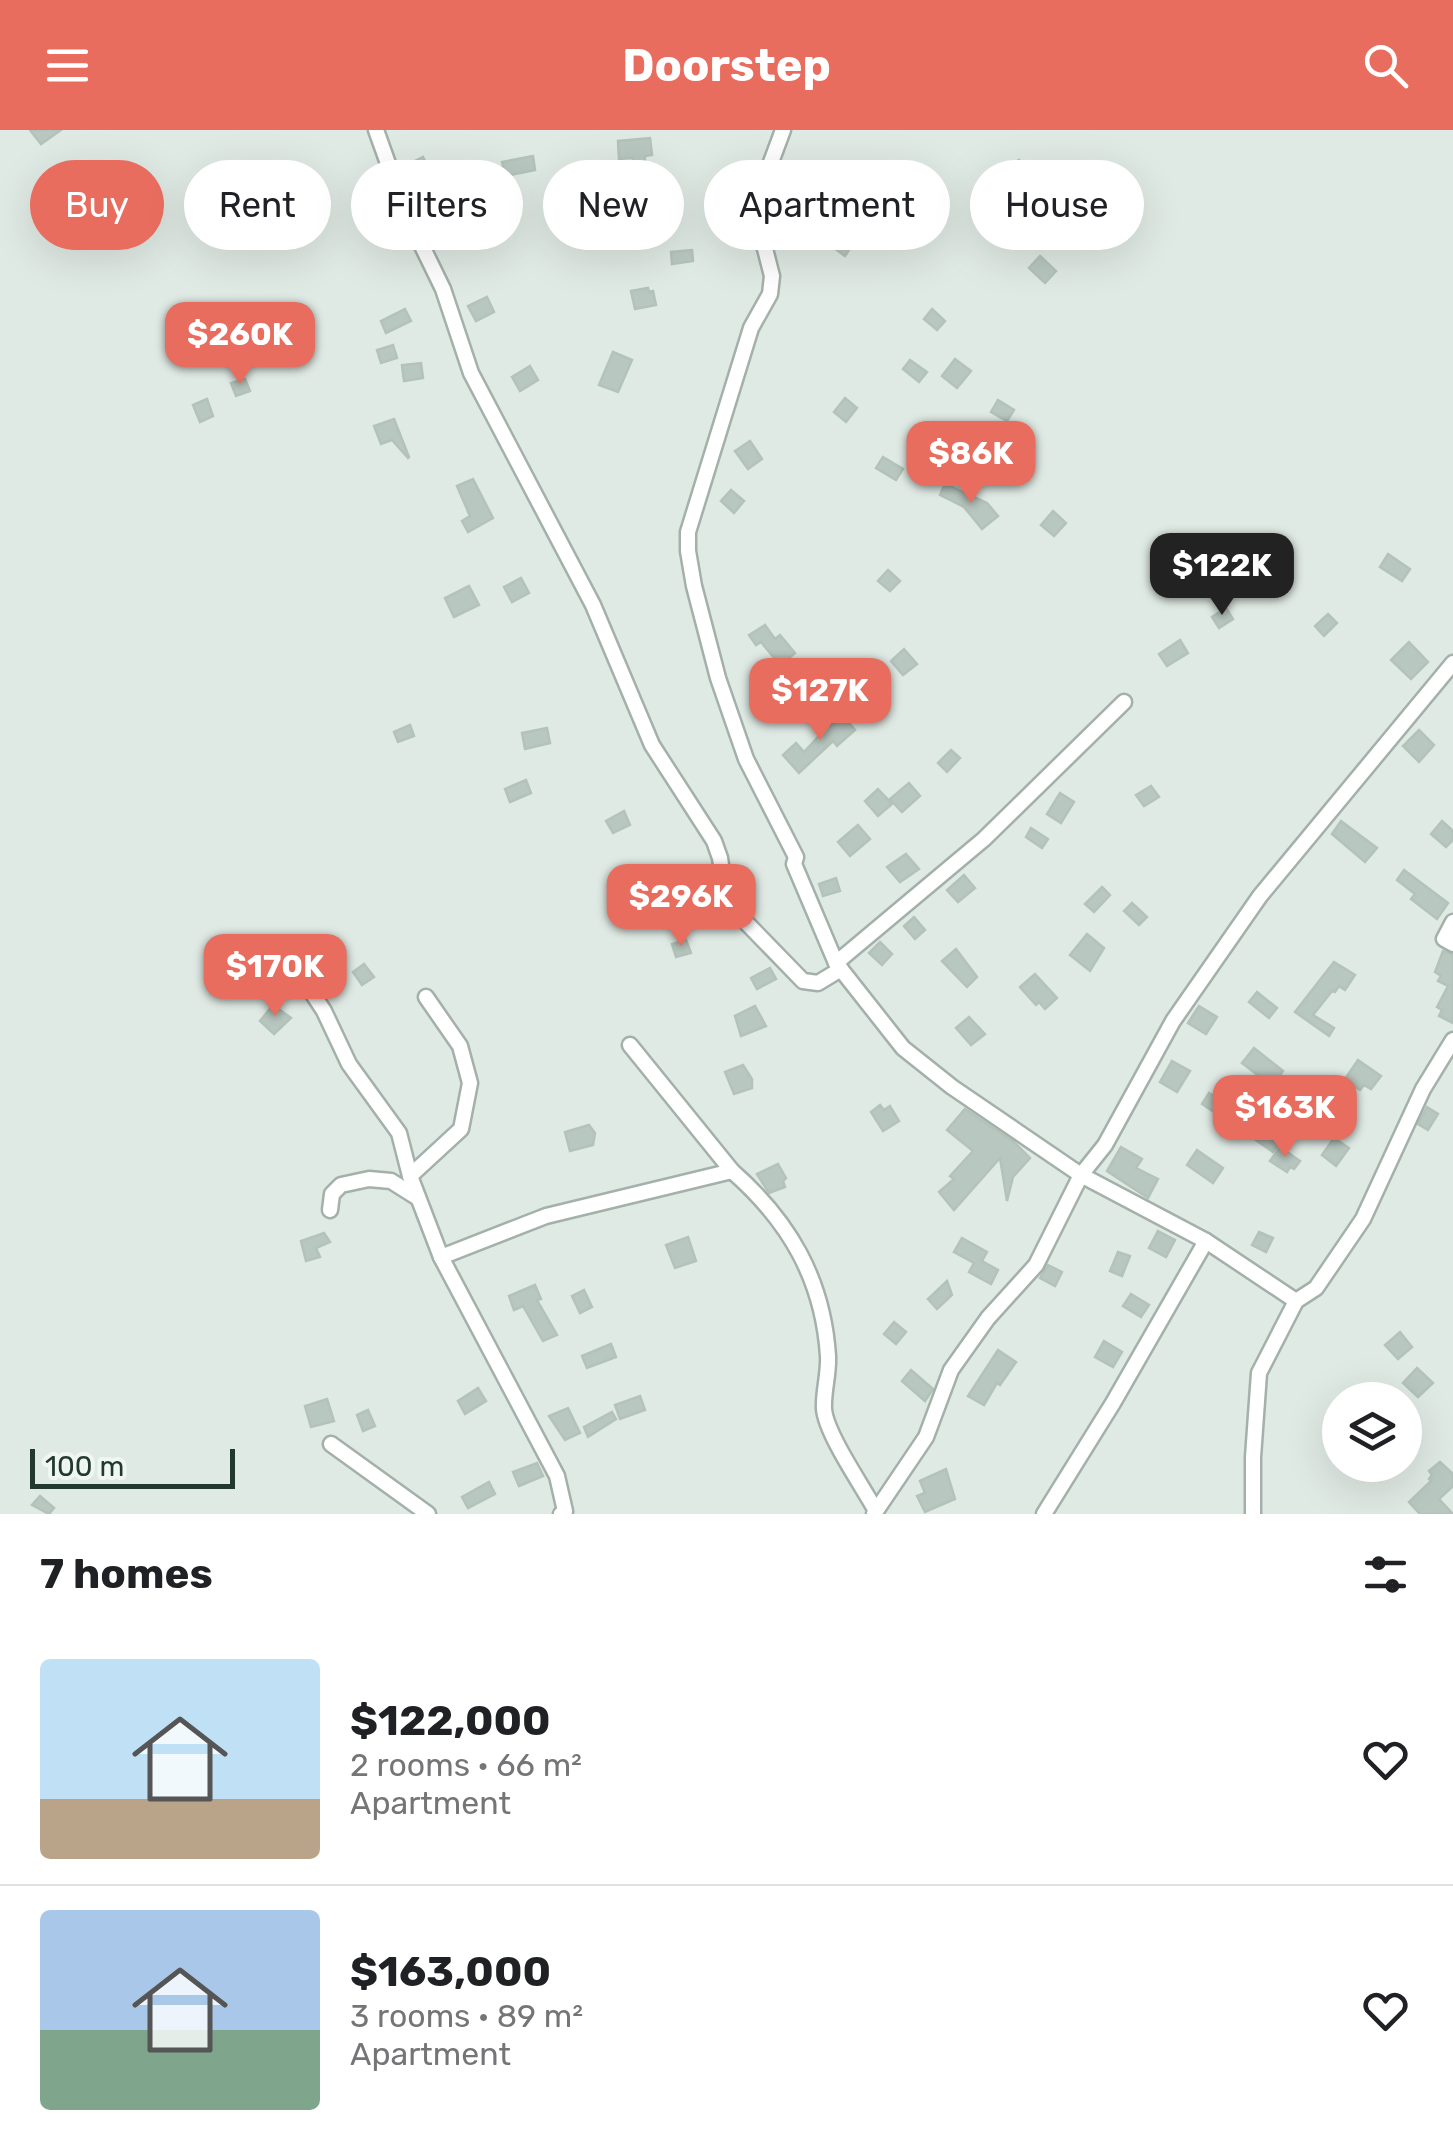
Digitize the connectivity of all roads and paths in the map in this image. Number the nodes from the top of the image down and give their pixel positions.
1 (376, 130) edge
2 (782, 130) edge
3 (1453, 663) edge
4 (1124, 702) dead end
5 (1453, 922) edge
6 (1453, 944) edge
7 (838, 966) junction
8 (309, 988) dead end
9 (426, 997) dead end
10 (1453, 1040) edge
11 (630, 1045) dead end
12 (732, 1172) junction
13 (1081, 1175) junction
14 (410, 1176) junction
15 (418, 1198) junction
16 (330, 1210) dead end
17 (1206, 1241) junction
18 (441, 1257) junction
19 (1296, 1301) junction
20 (330, 1444) dead end
21 (875, 1512) edge
22 (428, 1514) edge
23 (561, 1514) edge
24 (1044, 1514) edge
25 (1253, 1514) edge

1 - 7 street
2 - 7 street
3 - 13 street
4 - 7 street
5 - 6 street
7 - 13 street
8 - 14 street
9 - 14 street
10 - 19 street
11 - 12 street
12 - 18 street
12 - 21 street
13 - 17 street
13 - 21 street
14 - 15 street
15 - 16 street
15 - 18 street
17 - 19 street
17 - 24 street
18 - 23 street
19 - 25 street
20 - 22 street

